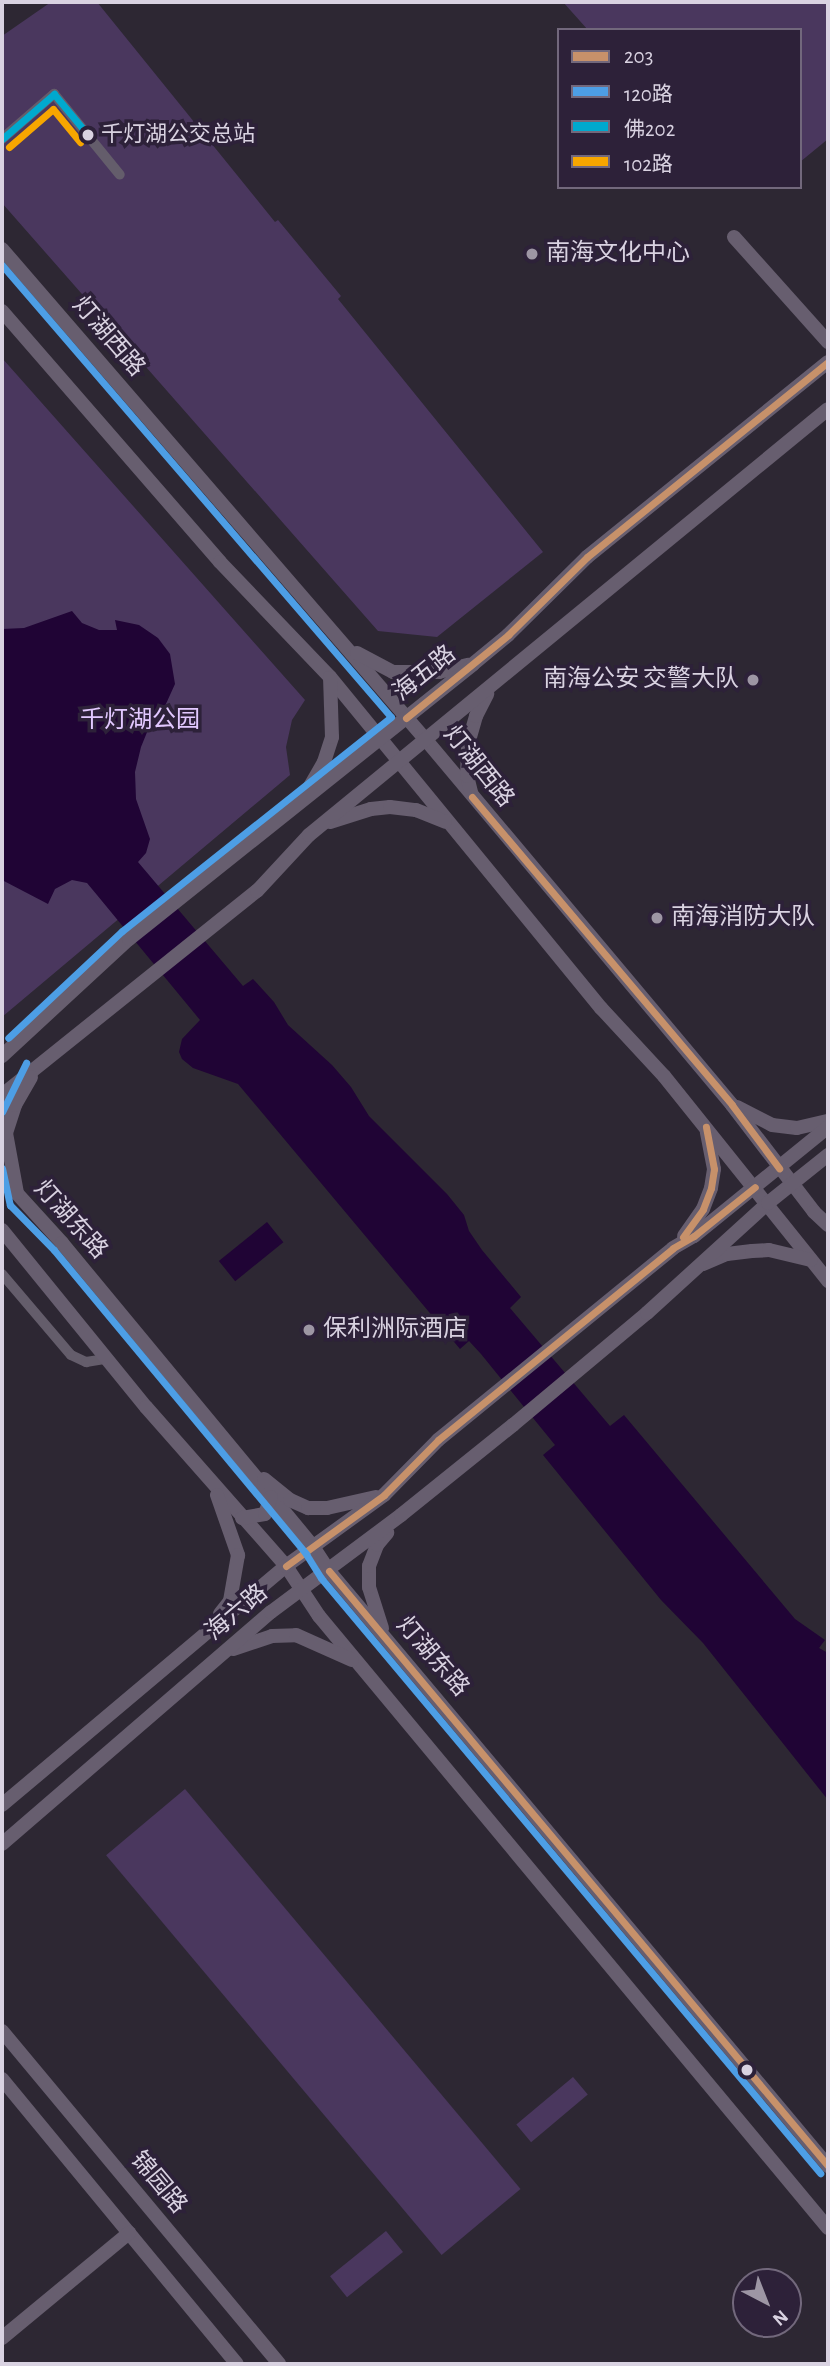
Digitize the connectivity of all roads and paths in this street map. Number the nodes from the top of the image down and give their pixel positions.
1 (2, 139) edge
2 (120, 175) dead end
3 (734, 237) dead end
4 (2, 249) edge
5 (2, 312) edge
6 (828, 342) edge
7 (828, 362) edge
8 (828, 409) edge
9 (349, 650) junction
10 (473, 664) junction
11 (330, 677) junction
12 (491, 688) junction
13 (406, 718) junction
14 (380, 739) junction
15 (426, 740) junction
16 (398, 763) junction
17 (472, 797) junction
18 (300, 803) junction
19 (446, 822) junction
20 (322, 825) junction
21 (8, 1047) edge
22 (2, 1056) edge
23 (35, 1068) junction
24 (2, 1095) edge
25 (732, 1105) junction
26 (828, 1121) edge
27 (706, 1127) junction
28 (828, 1127) edge
29 (828, 1155) edge
30 (779, 1168) junction
31 (2, 1177) edge
32 (792, 1183) junction
33 (755, 1187) junction
34 (18, 1198) junction
35 (768, 1203) junction
36 (828, 1225) edge
37 (2, 1230) edge
38 (673, 1248) junction
39 (811, 1259) junction
40 (692, 1269) junction
41 (2, 1274) edge
42 (828, 1281) edge
43 (106, 1359) junction
44 (241, 1460) junction
45 (212, 1484) junction
46 (384, 1495) junction
47 (271, 1497) junction
48 (401, 1515) junction
49 (242, 1518) junction
50 (314, 1548) junction
51 (286, 1566) junction
52 (329, 1571) junction
53 (301, 1591) junction
54 (206, 1632) junction
55 (386, 1639) junction
56 (225, 1652) junction
57 (359, 1664) junction
58 (2, 1805) edge
59 (2, 1844) edge
60 (2, 2031) edge
61 (2, 2079) edge
62 (828, 2166) edge
63 (828, 2228) edge
64 (129, 2233) junction
65 (2, 2338) edge
66 (237, 2364) edge
67 (279, 2364) edge

1 - 2 street
3 - 6 main road
4 - 9 main road, 灯湖西路
5 - 11 main road
7 - 10 main road, 海五路
8 - 12 main road
9 - 10 main road
9 - 13 main road, 灯湖西路
10 - 13 main road, 海五路
11 - 14 main road
11 - 18 main road
12 - 15 main road
12 - 17 main road
13 - 14 main road, 海五路
13 - 15 main road, 灯湖西路
14 - 16 main road
14 - 18 main road, 海五路
15 - 16 main road
15 - 17 main road, 灯湖西路
16 - 19 main road
16 - 20 main road
17 - 25 main road, 灯湖西路
18 - 21 main road, 海五路
19 - 20 main road
19 - 27 main road
20 - 23 main road
21 - 22 main road, 海五路
23 - 24 main road
23 - 34 main road
25 - 26 main road
25 - 30 main road, 灯湖西路
27 - 33 main road
27 - 38 main road
28 - 30 main road, 海六路
29 - 32 main road, 海六路
30 - 32 main road, 灯湖西路
30 - 33 main road, 海六路
31 - 34 main road, 灯湖东路
32 - 35 main road, 海六路
32 - 36 main road, 灯湖西路
33 - 35 main road
33 - 38 main road, 海六路
34 - 44 main road, 灯湖东路
35 - 39 main road
35 - 40 main road, 海六路
37 - 43 main road
38 - 46 main road, 海六路
39 - 40 main road
39 - 42 main road
40 - 48 main road, 海六路
41 - 43 street
43 - 45 main road
44 - 46 main road
44 - 47 main road, 灯湖东路
45 - 49 main road
45 - 54 main road
46 - 50 main road, 海六路
47 - 49 main road
47 - 50 main road, 灯湖东路
48 - 52 main road, 海六路
48 - 55 main road
49 - 51 main road
50 - 51 main road, 海六路
50 - 52 main road, 灯湖东路
51 - 53 main road
51 - 54 main road, 海六路
52 - 53 main road, 海六路
52 - 55 main road, 灯湖东路
53 - 56 main road, 海六路
53 - 57 main road
54 - 58 main road, 海六路
55 - 62 main road, 灯湖东路
56 - 57 main road
56 - 59 main road, 海六路
57 - 63 main road
60 - 67 main road, 锦园路
61 - 64 main road
64 - 65 main road
64 - 66 main road

